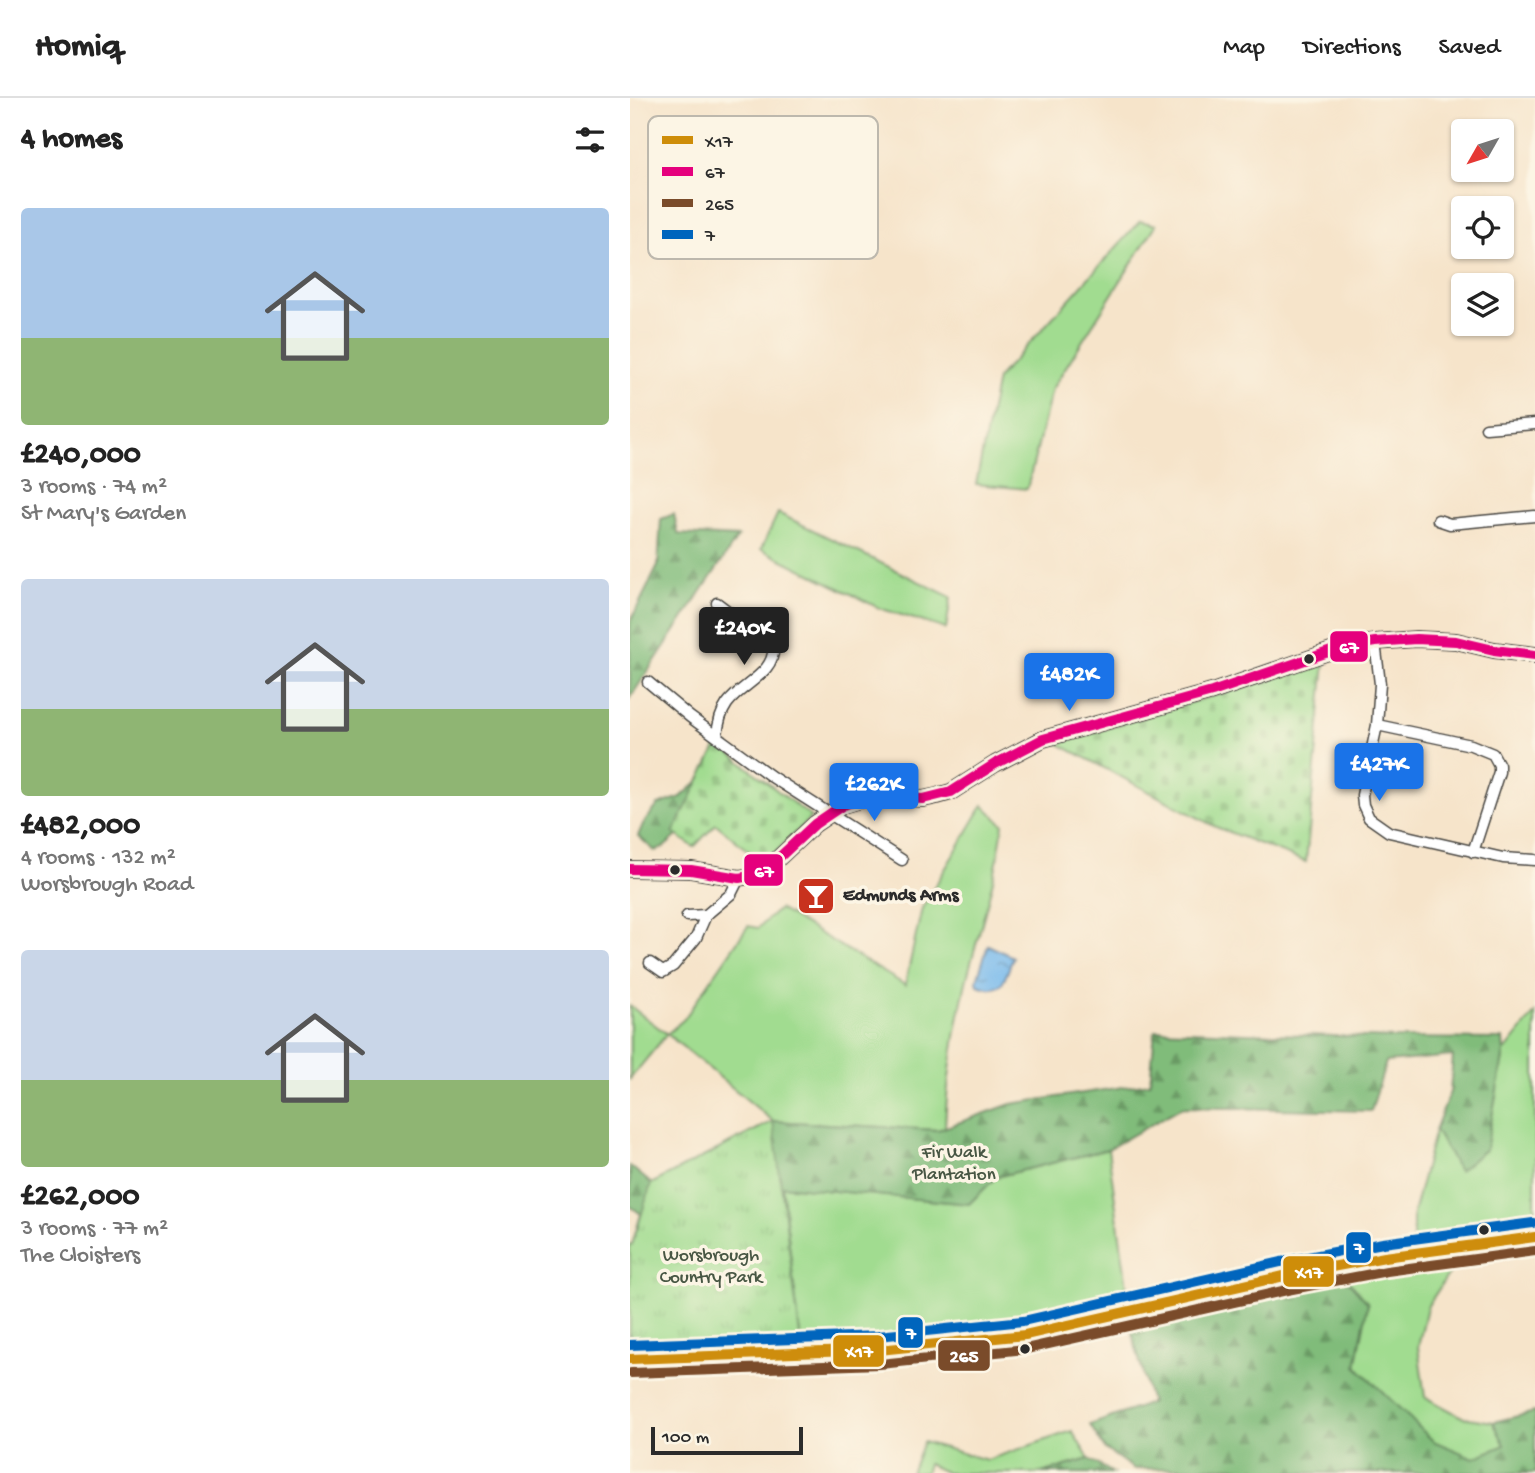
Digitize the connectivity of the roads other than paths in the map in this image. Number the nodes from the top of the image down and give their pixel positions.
1 (1535, 424) edge
2 (1486, 428) dead end
3 (1535, 516) edge
4 (1438, 520) dead end
5 (717, 603) dead end
6 (1375, 642) junction
7 (1535, 655) edge
8 (648, 682) dead end
9 (1377, 725) junction
10 (717, 736) junction
11 (829, 813) junction
12 (1473, 852) junction
13 (902, 860) dead end
14 (1535, 860) edge
15 (630, 869) edge
16 (739, 878) junction
17 (706, 915) junction
18 (687, 916) dead end
19 (650, 963) dead end
20 (1535, 1237) edge
21 (630, 1359) edge

1 - 2 street
3 - 4 street
5 - 10 street
6 - 7 street
6 - 9 street
6 - 11 street
8 - 10 street
9 - 12 street
9 - 12 street
10 - 11 street
11 - 13 street
11 - 16 street
12 - 14 street
15 - 16 street
16 - 17 street
17 - 18 street
17 - 19 street
20 - 21 highway

